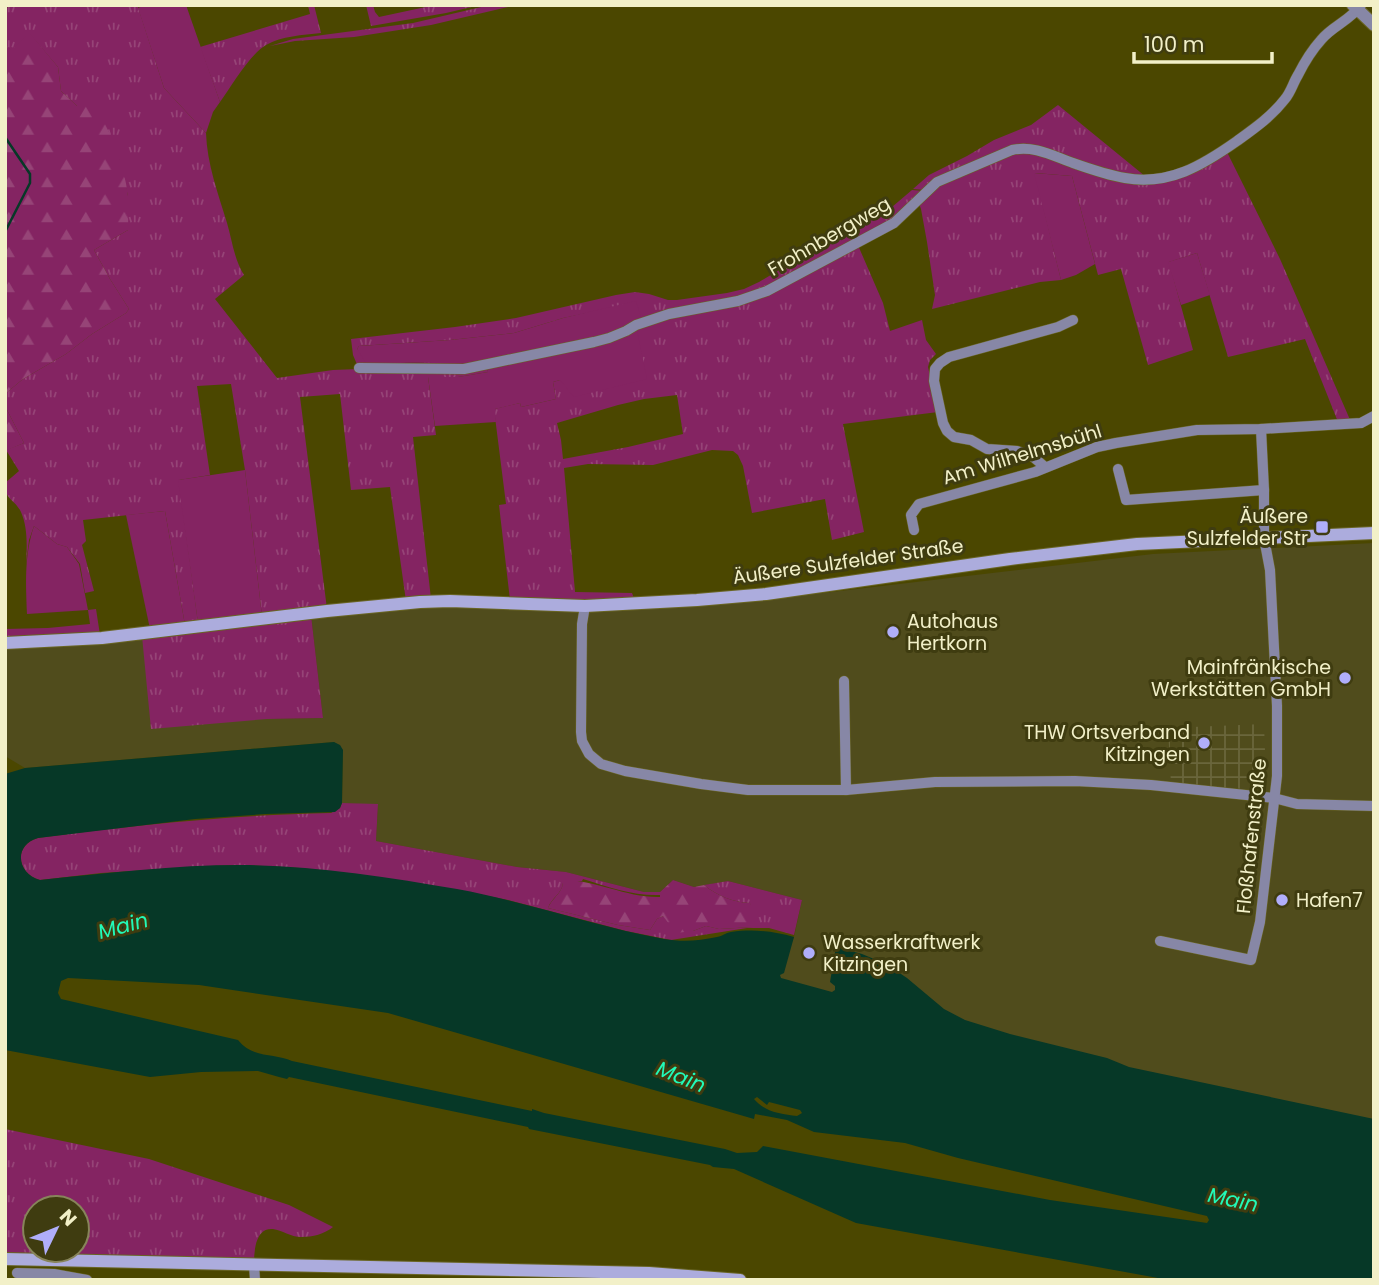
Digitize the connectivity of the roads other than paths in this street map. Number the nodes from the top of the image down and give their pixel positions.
1 (1357, 7) edge
2 (1374, 25) edge
3 (1073, 320) dead end
4 (359, 368) dead end
5 (1374, 416) edge
6 (1261, 429) junction
7 (1045, 467) junction
8 (1118, 470) dead end
9 (1264, 490) junction
10 (914, 530) dead end
11 (1374, 533) edge
12 (1264, 538) junction
13 (586, 606) junction
14 (5, 643) edge
15 (844, 681) dead end
16 (846, 790) junction
17 (1274, 798) junction
18 (1374, 806) edge
19 (1160, 941) dead end
20 (5, 1259) edge
21 (254, 1265) junction
22 (17, 1273) dead end
23 (87, 1280) edge
24 (255, 1280) edge
25 (740, 1280) edge

1 - 2 street
1 - 4 street, Frohnbergweg
3 - 7 street
5 - 6 street, Am Wilhelmsbühl
6 - 7 street, Am Wilhelmsbühl
6 - 9 street, Floßhafenstraße
7 - 10 street, Am Wilhelmsbühl
8 - 9 street
9 - 12 street, Floßhafenstraße
11 - 12 main road, Äußere Sulzfelder Straße
12 - 13 main road, Äußere Sulzfelder Straße
12 - 17 street, Floßhafenstraße
13 - 14 main road, Äußere Sulzfelder Straße
13 - 16 street
15 - 16 street
16 - 17 street
17 - 18 street
17 - 19 street, Floßhafenstraße
20 - 21 main road
21 - 24 street
21 - 25 main road
22 - 23 street

